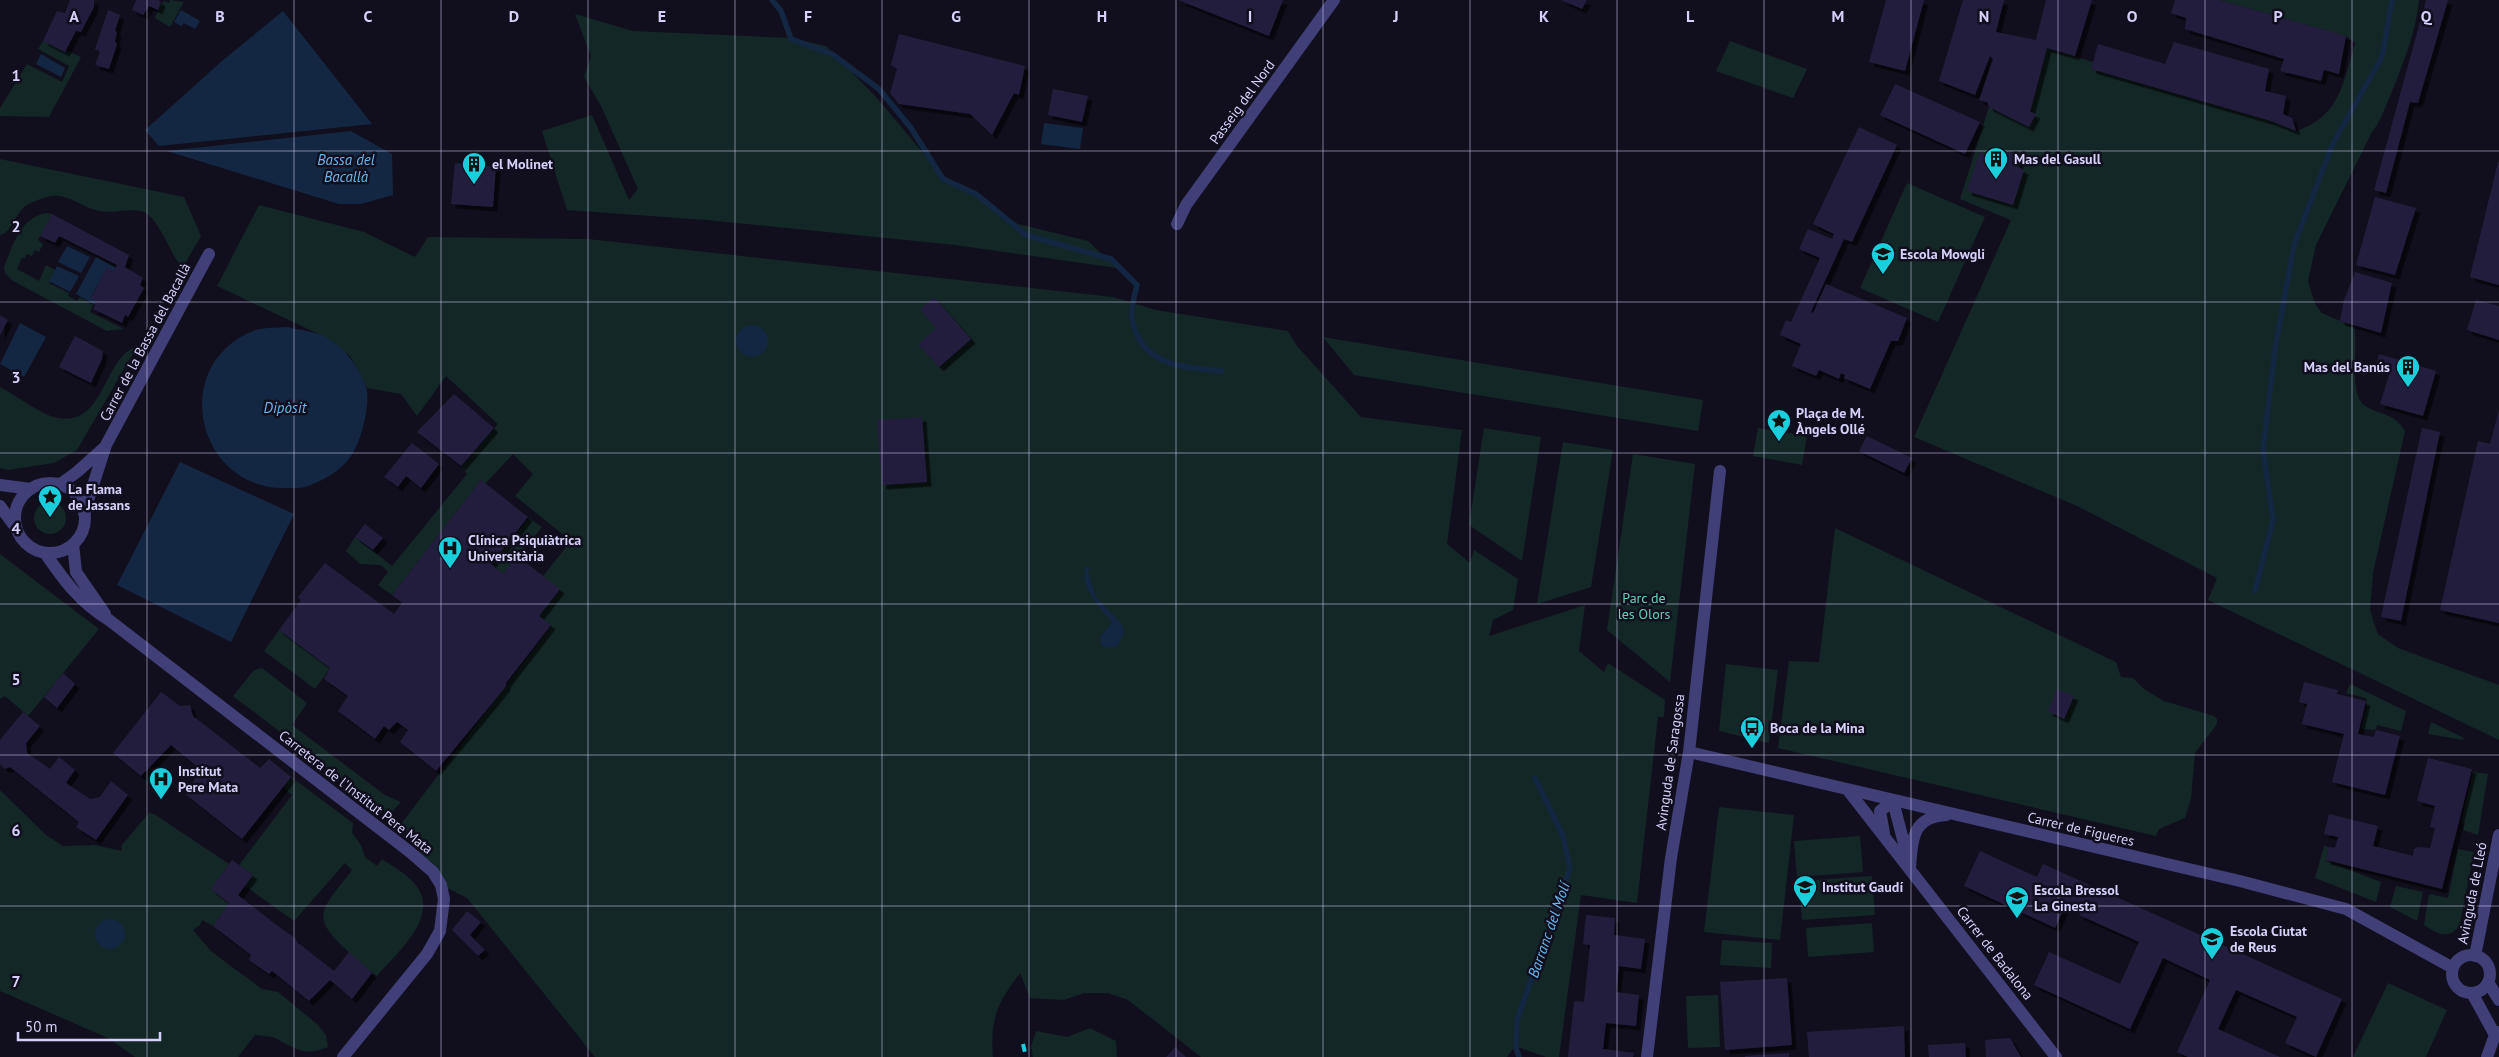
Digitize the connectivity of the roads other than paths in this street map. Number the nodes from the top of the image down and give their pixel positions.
1 (1334, 0) edge
2 (1178, 224) dead end
3 (209, 254) dead end
4 (106, 445) junction
5 (1720, 471) dead end
6 (59, 484) junction
7 (0, 485) edge
8 (31, 489) junction
9 (0, 506) edge
10 (84, 513) junction
11 (16, 530) junction
12 (73, 544) junction
13 (45, 553) junction
14 (109, 620) junction
15 (1689, 752) junction
16 (1847, 789) junction
17 (1893, 801) junction
18 (1954, 815) junction
19 (2499, 835) edge
20 (1884, 836) junction
21 (1910, 868) junction
22 (2475, 956) junction
23 (2453, 968) junction
24 (2488, 982) junction
25 (2472, 993) junction
26 (2499, 1000) edge
27 (2497, 1033) edge
28 (343, 1057) edge
29 (1647, 1057) edge
30 (2056, 1057) edge
31 (2487, 1057) edge

1 - 2 street, Passeig del Nord
3 - 4 street, Carrer de la Bassa del Bacallà
4 - 6 street, Carrer de la Bassa del Bacallà
4 - 10 street, Carrer de la Bassa del Bacallà
5 - 15 street, Avinguda de Saragossa
6 - 8 street
6 - 10 street
7 - 8 street
8 - 11 street
9 - 11 street
10 - 12 street
11 - 13 street
12 - 13 street
12 - 14 street, Carretera de l'Institut Pere Mata
13 - 14 street, Carretera de l'Institut Pere Mata
14 - 28 street, Carretera de l'Institut Pere Mata
15 - 16 street, Carrer de Figueres
15 - 29 street, Avinguda de Saragossa
16 - 17 street, Carrer de Figueres
16 - 20 street, Carrer de Badalona
17 - 18 street, Carrer de Figueres
17 - 20 street
17 - 21 street, Carrer de Badalona
18 - 21 street
18 - 23 street, Carrer de Figueres
19 - 22 street, Avinguda de Lleó
20 - 21 street, Carrer de Badalona
21 - 30 street, Carrer de Badalona
22 - 23 street
22 - 24 street
23 - 25 street
24 - 25 street
24 - 26 street
25 - 27 street
27 - 31 street

